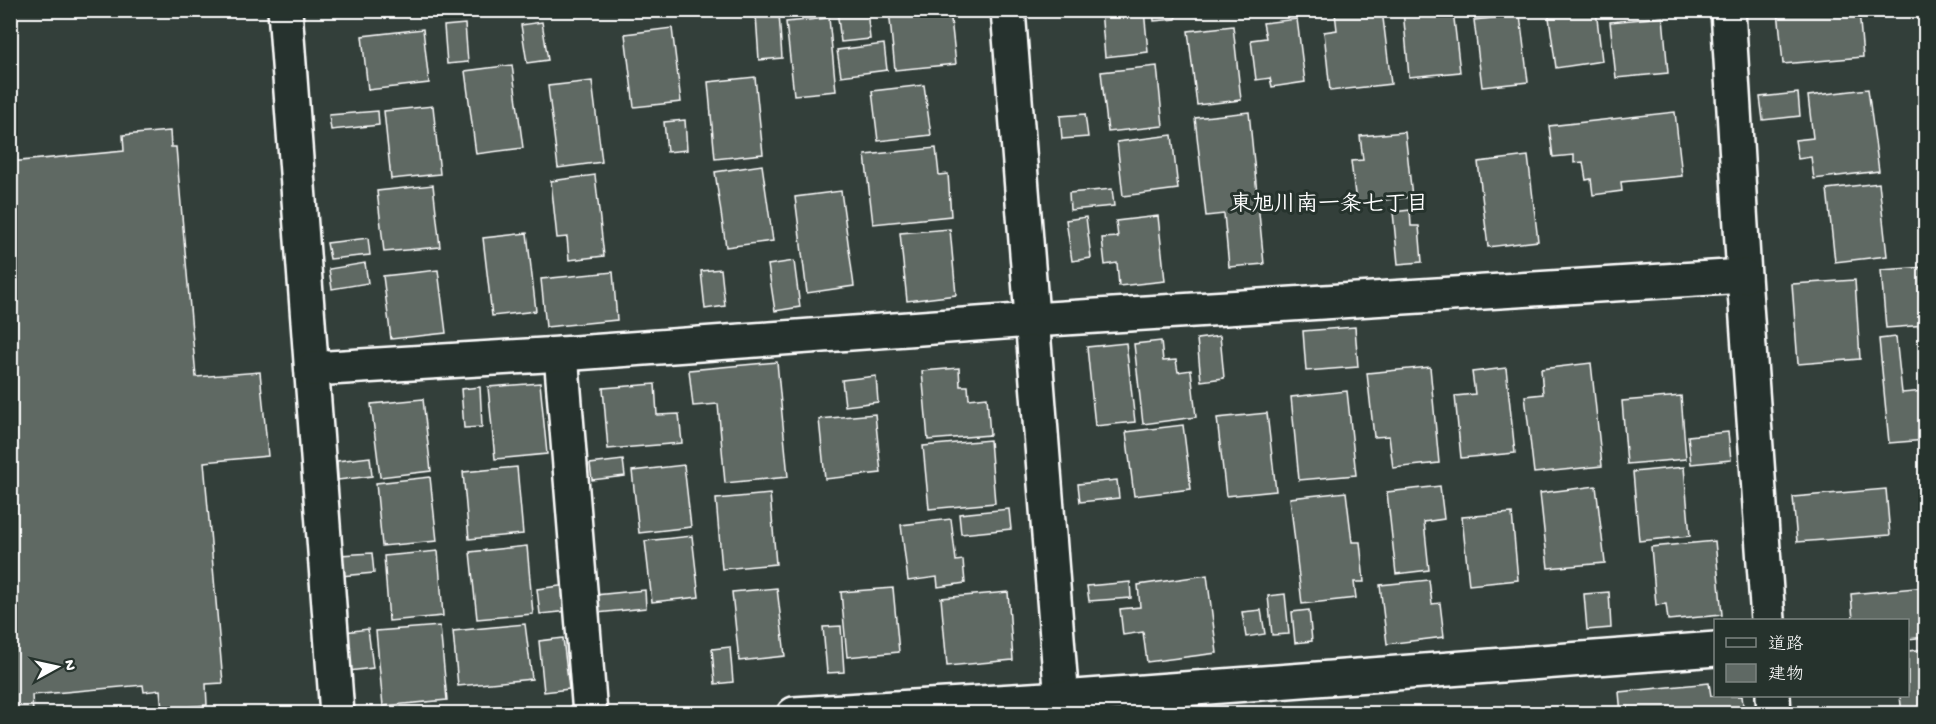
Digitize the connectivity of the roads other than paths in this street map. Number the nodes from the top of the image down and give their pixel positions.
1 (285, 10) edge
2 (1008, 10) edge
3 (1728, 10) edge
4 (1744, 276) junction
5 (1032, 320) junction
6 (561, 354) junction
7 (312, 369) junction
8 (1768, 619) edge
9 (1714, 649) edge
10 (1773, 697) edge
11 (1062, 706) edge
12 (337, 714) edge
13 (590, 714) edge
14 (794, 714) edge
15 (1774, 714) edge

1 - 7 street
2 - 5 street
3 - 4 street
4 - 5 street
4 - 8 street
5 - 6 street
5 - 11 street
6 - 7 street
6 - 13 street
7 - 12 street
9 - 11 street
10 - 15 street
11 - 14 street

